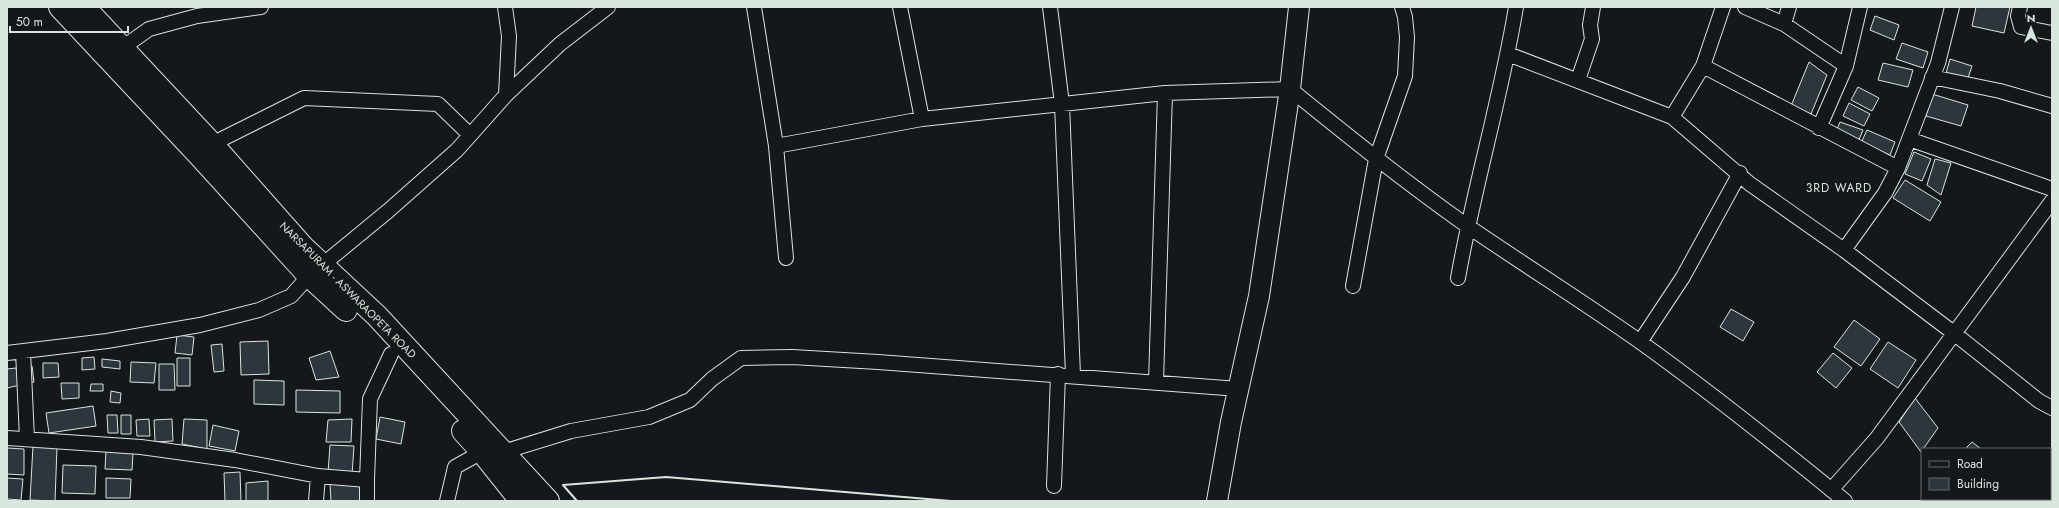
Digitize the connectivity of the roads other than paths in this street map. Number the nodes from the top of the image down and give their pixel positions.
1 (60, 7) edge
2 (84, 7) edge
3 (261, 7) edge
4 (505, 7) edge
5 (608, 7) edge
6 (754, 7) edge
7 (900, 7) edge
8 (1050, 7) edge
9 (1299, 7) edge
10 (1402, 7) edge
11 (1516, 7) edge
12 (1593, 7) edge
13 (1723, 7) edge
14 (1745, 7) edge
15 (1789, 7) edge
16 (1860, 7) edge
17 (1952, 7) edge
18 (2020, 7) edge
19 (1784, 24) junction
20 (2052, 34) edge
21 (116, 53) junction
22 (1508, 54) junction
23 (1703, 66) junction
24 (1846, 66) junction
25 (1932, 78) junction
26 (1578, 80) junction
27 (1290, 90) junction
28 (1165, 93) junction
29 (506, 95) junction
30 (1062, 104) junction
31 (2052, 106) edge
32 (1672, 117) junction
33 (922, 119) junction
34 (1819, 128) junction
35 (470, 135) junction
36 (1909, 139) junction
37 (212, 144) junction
38 (776, 146) junction
39 (1376, 159) junction
40 (1898, 168) junction
41 (1740, 173) junction
42 (2052, 189) edge
43 (2052, 202) edge
44 (1467, 225) junction
45 (1844, 250) junction
46 (786, 258) dead end
47 (316, 270) junction
48 (1458, 278) dead end
49 (1353, 286) dead end
50 (1955, 334) junction
51 (1640, 342) junction
52 (23, 351) junction
53 (7, 353) edge
54 (391, 354) junction
55 (1058, 374) junction
56 (1073, 375) junction
57 (1156, 382) junction
58 (1239, 389) junction
59 (2052, 408) edge
60 (7, 438) edge
61 (27, 439) junction
62 (493, 452) junction
63 (318, 476) junction
64 (368, 480) junction
65 (1054, 486) dead end
66 (1831, 490) junction
67 (520, 500) edge
68 (316, 501) edge
69 (367, 501) edge
70 (446, 501) edge
71 (548, 501) edge
72 (1217, 501) edge
73 (1844, 501) edge

1 - 21 main road, NARSAPURAM - ASWARAOPETA ROAD
2 - 21 main road, NARSAPURAM - ASWARAOPETA ROAD
3 - 21 street
4 - 29 street
5 - 29 street
6 - 38 street
7 - 33 street
8 - 30 street
9 - 27 street
10 - 39 street
11 - 22 street
12 - 26 street
13 - 23 street
14 - 19 street
15 - 19 street
16 - 24 street
17 - 25 street
18 - 20 street
19 - 24 street
21 - 37 main road, NARSAPURAM - ASWARAOPETA ROAD
21 - 47 main road, NARSAPURAM - ASWARAOPETA ROAD
22 - 26 street
22 - 44 street
23 - 32 street
23 - 34 street
24 - 34 street
25 - 31 street
25 - 36 street
26 - 32 street
27 - 28 street
27 - 39 street
27 - 58 street
28 - 30 street
28 - 57 street
29 - 35 street
30 - 33 street
30 - 56 street
32 - 41 street
33 - 38 street
34 - 40 street
35 - 37 street
35 - 47 street
36 - 40 street
36 - 42 street
37 - 47 main road, NARSAPURAM - ASWARAOPETA ROAD
38 - 46 street
39 - 44 street
39 - 49 street
40 - 45 street
41 - 45 street
41 - 51 street
43 - 50 street
44 - 48 street
44 - 51 street
45 - 50 street
47 - 52 street
47 - 54 main road, NARSAPURAM - ASWARAOPETA ROAD
47 - 62 main road, NARSAPURAM - ASWARAOPETA ROAD
50 - 59 street
50 - 66 street
51 - 66 street
52 - 53 street
52 - 61 street
54 - 62 main road, NARSAPURAM - ASWARAOPETA ROAD
54 - 64 street
55 - 56 street
55 - 62 street
55 - 65 street
56 - 57 street
57 - 58 street
58 - 72 street
60 - 61 street
61 - 63 street
62 - 67 main road, NARSAPURAM - ASWARAOPETA ROAD
62 - 70 street
62 - 71 main road, NARSAPURAM - ASWARAOPETA ROAD
63 - 64 street
63 - 68 street
64 - 69 street
66 - 73 street

